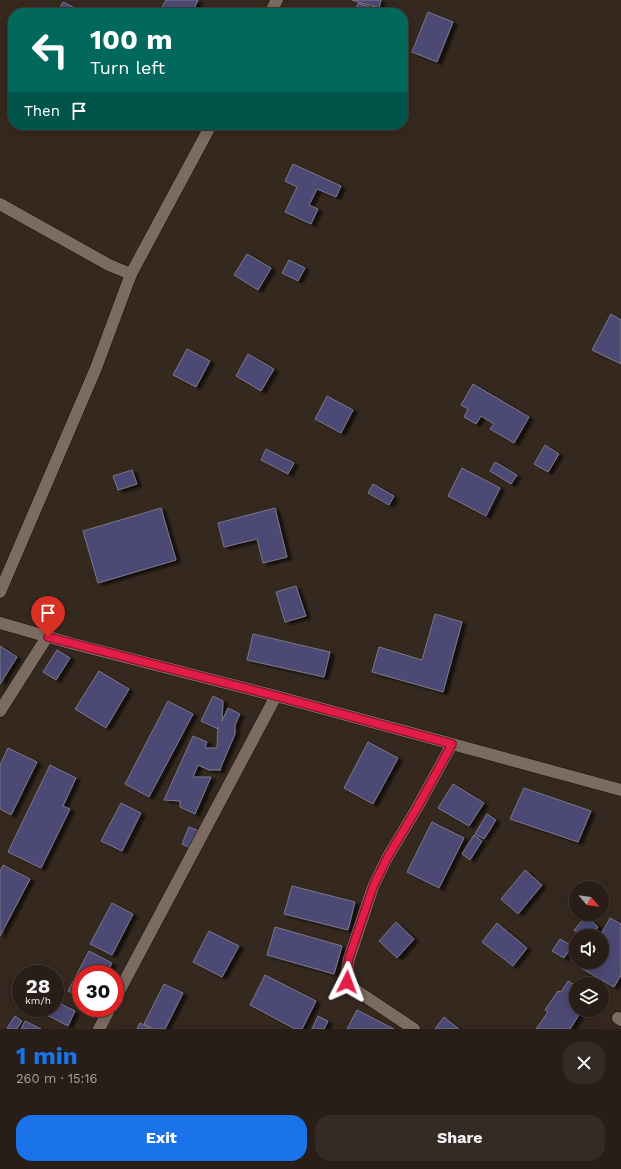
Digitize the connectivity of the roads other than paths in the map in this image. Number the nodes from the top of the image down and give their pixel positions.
1 (208, 130) edge
2 (0, 204) edge
3 (131, 274) junction
4 (0, 592) edge
5 (0, 623) edge
6 (48, 637) junction
7 (276, 696) junction
8 (0, 711) edge
9 (452, 744) junction
10 (621, 790) edge
11 (124, 982) edge
12 (105, 1017) edge
13 (99, 1029) edge
14 (414, 1029) edge

1 - 3 street
2 - 3 street
3 - 4 street
5 - 6 street
6 - 7 street
6 - 8 street
7 - 9 street
7 - 11 street
9 - 10 street
9 - 14 street
12 - 13 street

